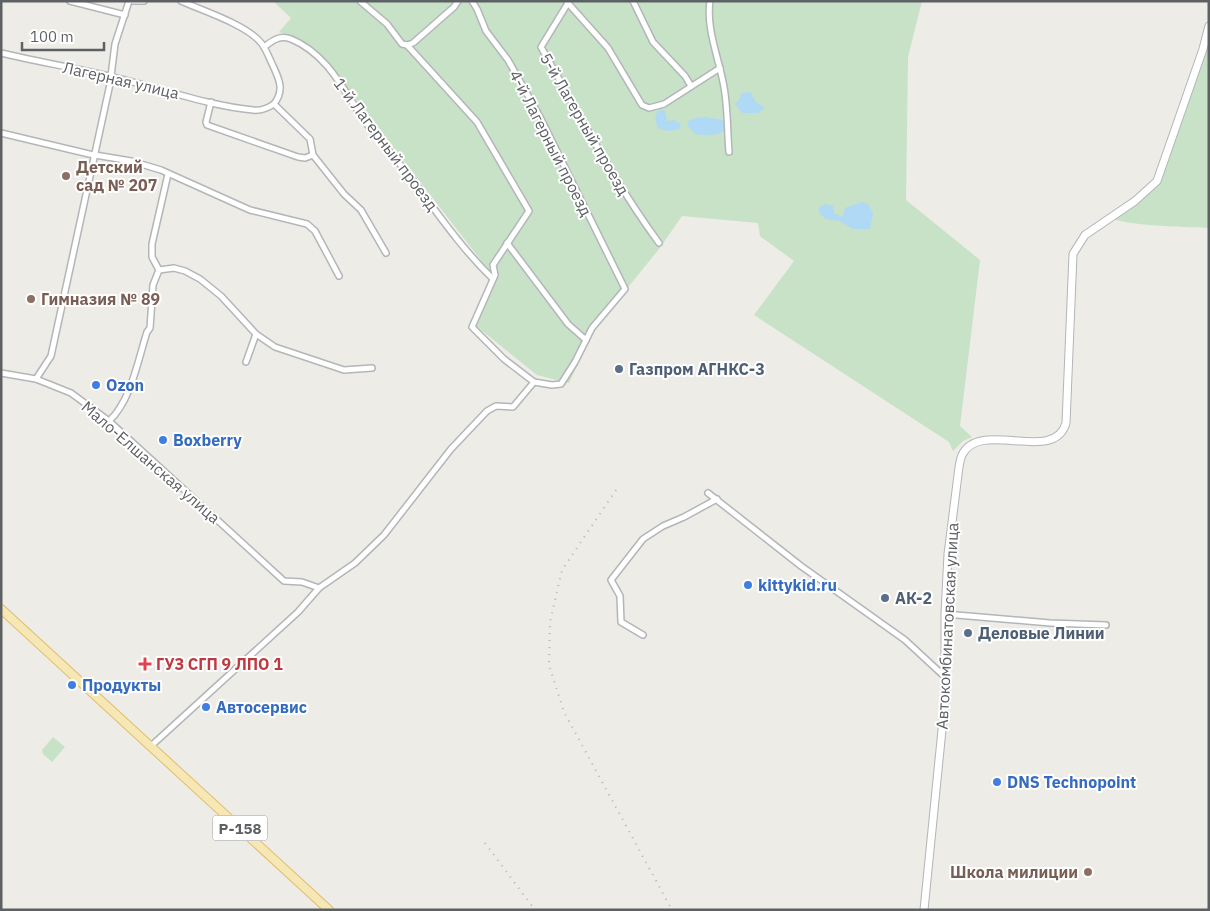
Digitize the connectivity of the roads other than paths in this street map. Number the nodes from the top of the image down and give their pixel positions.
1 (70, 1) edge
2 (129, 1) edge
3 (133, 1) edge
4 (144, 1) edge
5 (181, 1) edge
6 (360, 1) edge
7 (458, 1) edge
8 (472, 1) edge
9 (633, 1) edge
10 (710, 1) edge
11 (568, 2) edge
12 (124, 15) junction
13 (1209, 26) edge
14 (404, 45) junction
15 (264, 47) junction
16 (1, 53) edge
17 (720, 68) junction
18 (111, 77) junction
19 (691, 86) junction
20 (211, 102) junction
21 (274, 104) junction
22 (1, 133) edge
23 (729, 152) dead end
24 (94, 155) junction
25 (313, 155) junction
26 (168, 174) junction
27 (507, 243) junction
28 (659, 243) dead end
29 (386, 253) dead end
30 (159, 270) junction
31 (339, 276) dead end
32 (493, 279) junction
33 (256, 334) junction
34 (586, 340) junction
35 (246, 362) dead end
36 (372, 368) dead end
37 (1, 373) edge
38 (36, 379) junction
39 (534, 382) junction
40 (109, 421) junction
41 (708, 492) dead end
42 (717, 499) junction
43 (319, 588) junction
44 (1, 609) edge
45 (946, 614) junction
46 (1106, 625) dead end
47 (643, 635) dead end
48 (945, 677) junction
49 (151, 746) junction
50 (329, 910) edge
51 (924, 910) edge

1 - 12 street
2 - 12 street
3 - 4 street
5 - 15 street
6 - 14 street
7 - 14 street
8 - 34 street, 4-й Лагерный проезд
9 - 19 street
10 - 17 street
11 - 19 street
11 - 28 street, 5-й Лагерный проезд
12 - 18 street
13 - 45 street, Автокомбинатовская улица
14 - 27 street
15 - 21 street
15 - 32 street, 1-й Лагерный проезд
16 - 18 street, Лагерная улица
17 - 19 street
17 - 23 street
18 - 20 street, Лагерная улица
18 - 24 street
20 - 21 street, Лагерная улица
20 - 25 street
21 - 25 street
22 - 24 street
24 - 26 street
24 - 38 street
25 - 29 street
26 - 30 street
26 - 31 street
27 - 32 street
27 - 34 street
30 - 33 street
30 - 40 street
32 - 39 street
33 - 35 street
33 - 36 street
34 - 39 street
37 - 38 street, Мало-Елшанская улица
38 - 40 street, Мало-Елшанская улица
39 - 43 street
40 - 43 street, Мало-Елшанская улица
41 - 42 street
42 - 47 street
42 - 48 street
43 - 49 street
44 - 49 main road, Р-158
45 - 46 street
45 - 48 street, Автокомбинатовская улица
48 - 51 street, Автокомбинатовская улица
49 - 50 main road, Р-158

